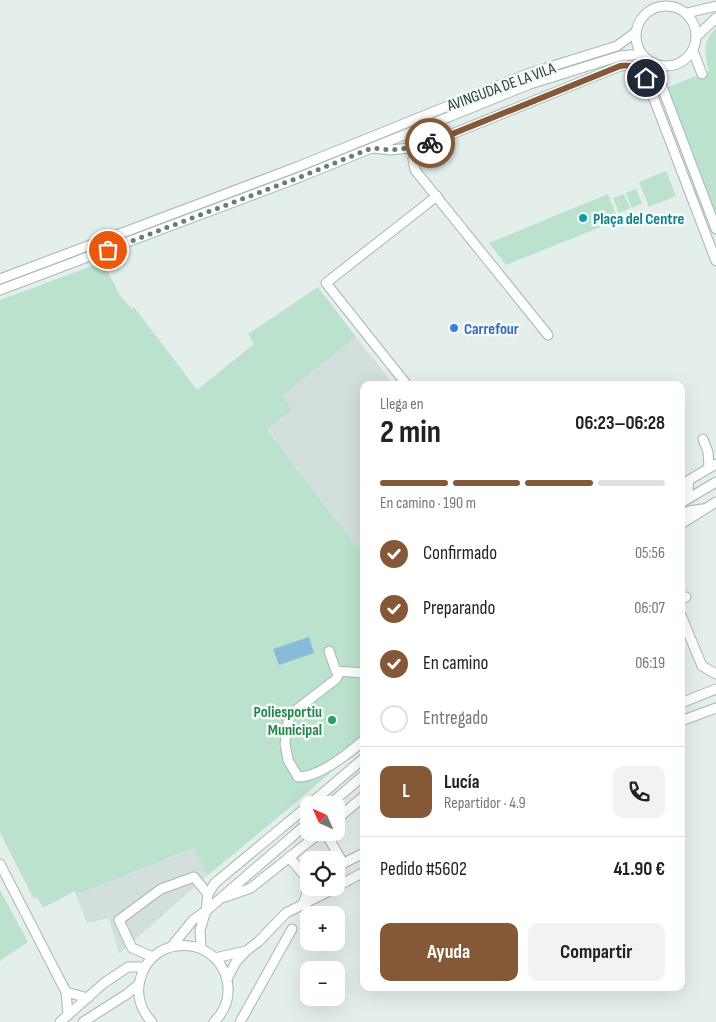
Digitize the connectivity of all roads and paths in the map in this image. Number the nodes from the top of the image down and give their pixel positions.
1 (716, 6) edge
2 (687, 13) junction
3 (716, 18) edge
4 (636, 32) junction
5 (697, 36) junction
6 (692, 51) junction
7 (642, 54) junction
8 (653, 63) junction
9 (666, 66) junction
10 (702, 74) dead end
11 (560, 75) junction
12 (662, 86) junction
13 (546, 96) junction
14 (668, 101) junction
15 (665, 125) junction
16 (420, 147) junction
17 (372, 148) junction
18 (437, 196) junction
19 (716, 228) edge
20 (716, 261) edge
21 (0, 279) edge
22 (0, 290) edge
23 (548, 335) dead end
24 (404, 381) edge
25 (702, 439) dead end
26 (712, 455) edge
27 (713, 465) edge
28 (716, 482) edge
29 (685, 497) edge
30 (685, 500) edge
31 (716, 502) edge
32 (703, 509) junction
33 (685, 513) edge
34 (685, 521) edge
35 (685, 626) edge
36 (329, 651) dead end
37 (340, 672) junction
38 (360, 673) edge
39 (716, 674) edge
40 (716, 689) edge
41 (685, 701) edge
42 (716, 708) edge
43 (685, 720) edge
44 (360, 743) edge
45 (360, 761) edge
46 (360, 778) edge
47 (320, 796) edge
48 (340, 796) edge
49 (360, 799) edge
50 (300, 812) edge
51 (345, 812) edge
52 (300, 830) edge
53 (310, 841) edge
54 (360, 855) edge
55 (289, 857) junction
56 (345, 862) edge
57 (1, 869) edge
58 (300, 870) edge
59 (360, 874) edge
60 (345, 882) edge
61 (208, 894) junction
62 (306, 896) edge
63 (318, 896) edge
64 (220, 899) junction
65 (303, 904) junction
66 (206, 911) junction
67 (292, 929) dead end
68 (172, 946) junction
69 (201, 948) junction
70 (246, 950) junction
71 (153, 957) junction
72 (215, 958) junction
73 (144, 967) junction
74 (227, 979) junction
75 (139, 984) junction
76 (66, 992) junction
77 (88, 998) junction
78 (68, 1015) junction
79 (60, 1022) edge
80 (83, 1022) edge
81 (152, 1022) edge
82 (214, 1022) edge
83 (240, 1022) edge

1 - 2 street
2 - 4 street
2 - 5 street
3 - 5 street
4 - 7 street
4 - 21 street, AVINGUDA DE LA VILA
5 - 6 street
6 - 9 street
6 - 10 street
7 - 8 street
7 - 11 street, AVINGUDA DE LA VILA
8 - 9 street
8 - 12 street
9 - 12 street
11 - 13 street
11 - 17 street, AVINGUDA DE LA VILA
12 - 14 street
13 - 15 street, AVINGUDA DE LA VILA
13 - 16 street, AVINGUDA DE LA VILA
14 - 15 street
14 - 19 street
15 - 20 street
16 - 17 street, AVINGUDA DE LA VILA
16 - 18 street
17 - 22 street, AVINGUDA DE LA VILA
18 - 23 street
18 - 24 street
25 - 26 street
26 - 27 street
27 - 29 street
28 - 30 street
31 - 32 street
32 - 33 street
32 - 34 street
35 - 39 street
36 - 37 street
37 - 38 street
37 - 44 street
40 - 41 street
42 - 43 street
45 - 47 street
46 - 48 street
49 - 51 street
50 - 61 street
52 - 64 street
53 - 55 street
54 - 56 street
55 - 58 street
55 - 64 street
57 - 76 street
59 - 60 street
61 - 66 street
61 - 71 street
62 - 65 street
63 - 65 street
64 - 66 street
65 - 70 street
66 - 68 street
66 - 69 street
67 - 83 street
68 - 69 street
68 - 71 street
69 - 72 street
70 - 72 street
70 - 74 street
71 - 73 street
72 - 74 street
73 - 75 street
73 - 77 street
74 - 82 street
75 - 80 street
75 - 81 street
76 - 77 street
76 - 78 street
77 - 78 street
78 - 79 street

